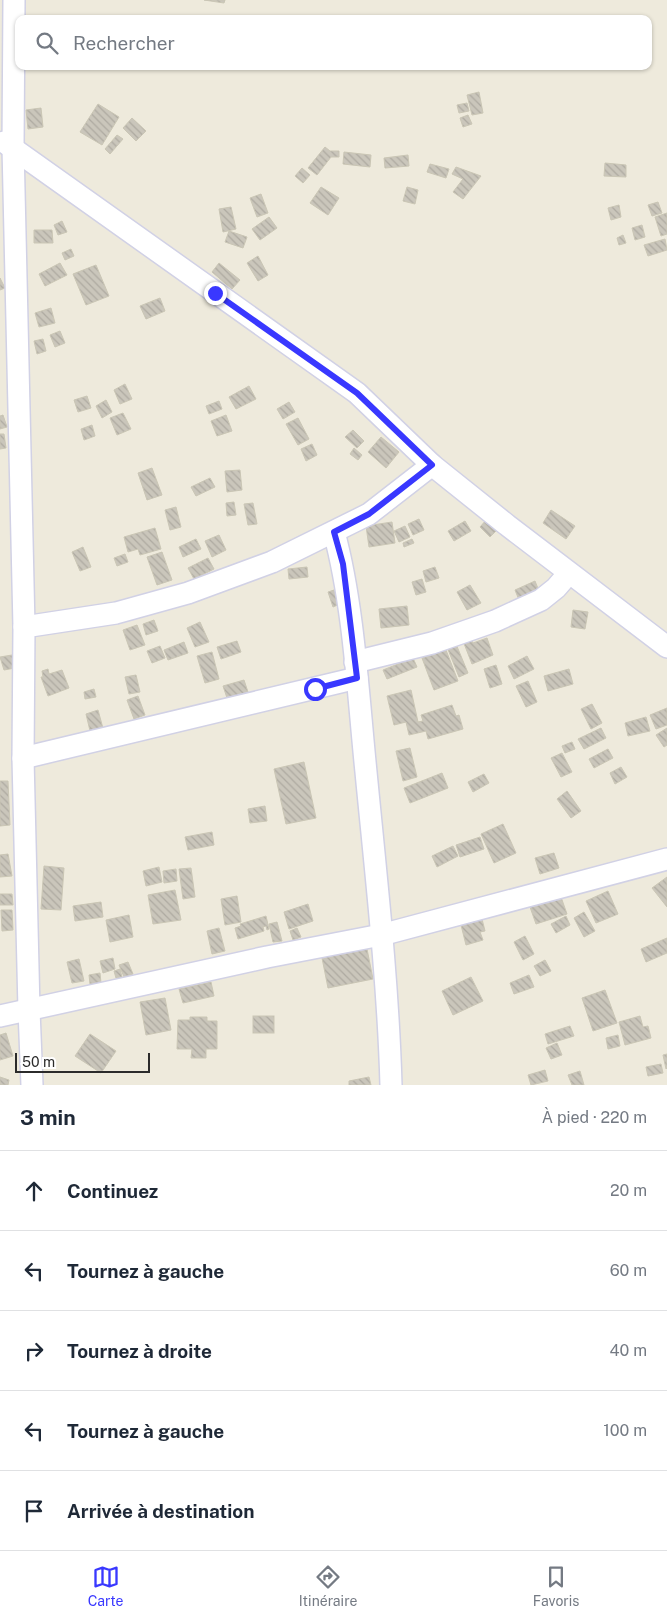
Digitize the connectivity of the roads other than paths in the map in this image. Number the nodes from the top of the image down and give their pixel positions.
1 (14, 0) edge
2 (6, 143) edge
3 (432, 465) junction
4 (334, 532) junction
5 (569, 573) junction
6 (24, 627) junction
7 (667, 647) edge
8 (356, 670) junction
9 (23, 758) junction
10 (667, 859) edge
11 (381, 935) junction
12 (28, 1010) junction
13 (0, 1016) edge
14 (32, 1085) edge
15 (391, 1085) edge

1 - 2 street
2 - 3 street
2 - 6 street
3 - 4 street
3 - 5 street
4 - 6 street
4 - 8 street
5 - 7 street
5 - 8 street
6 - 9 street
8 - 9 street
8 - 11 street
9 - 12 street
10 - 11 street
11 - 12 street
11 - 15 street
12 - 13 street
12 - 14 street

